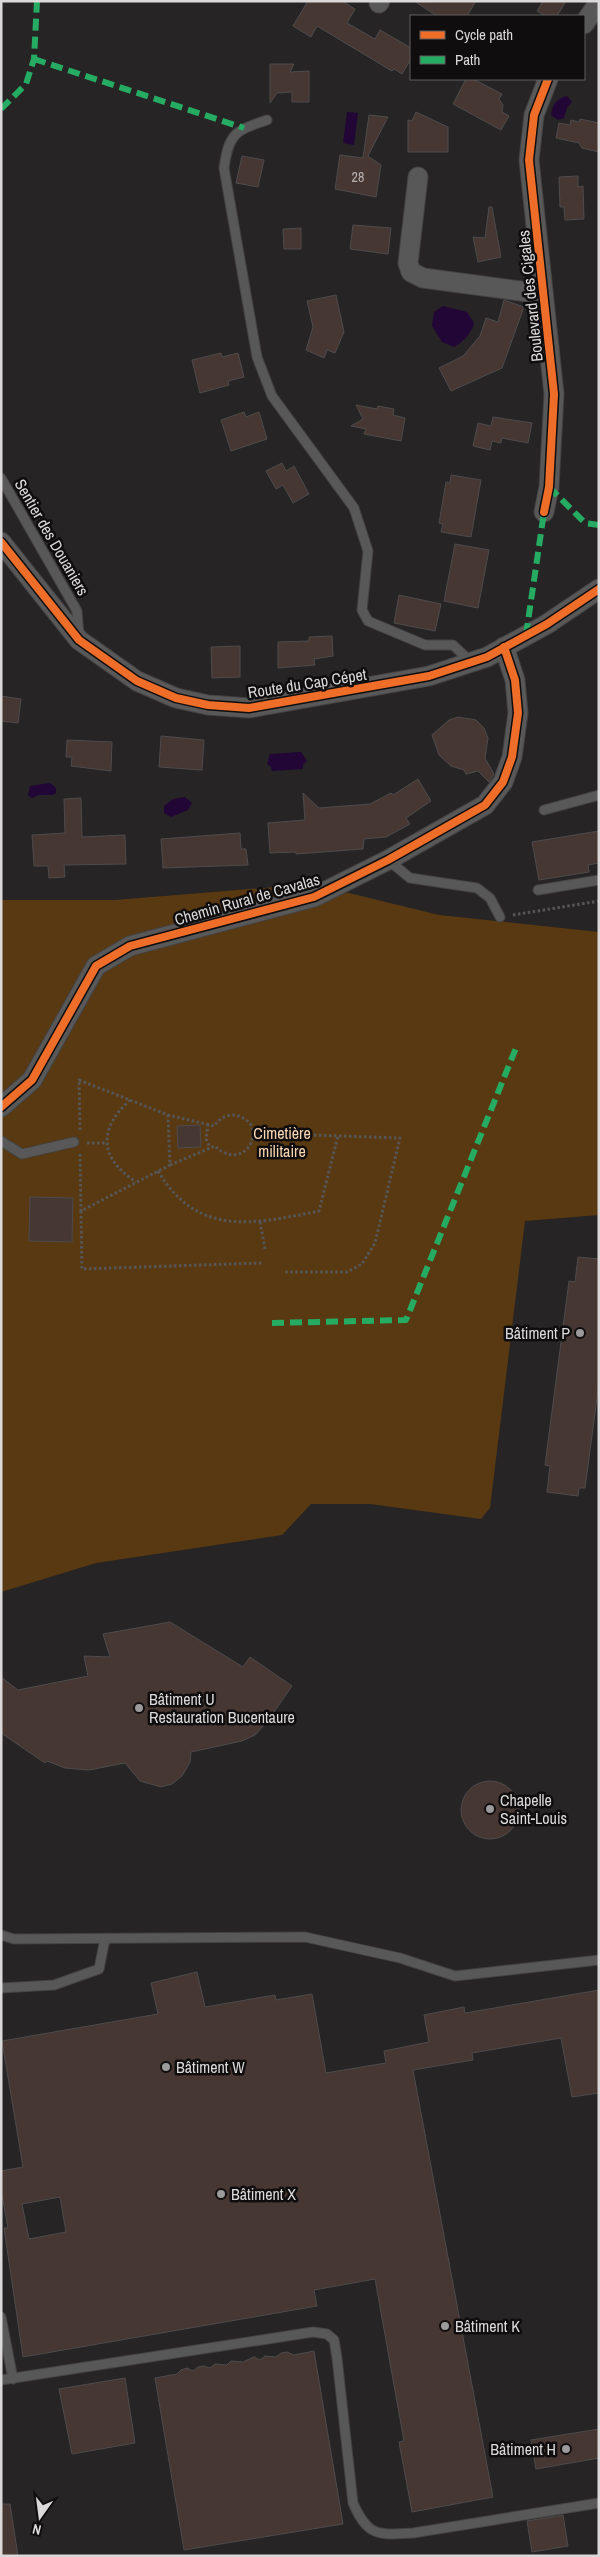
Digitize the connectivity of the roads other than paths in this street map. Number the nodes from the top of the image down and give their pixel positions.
1 (599, 2) edge
2 (585, 23) edge
3 (548, 80) edge
4 (267, 120) dead end
5 (418, 178) dead end
6 (543, 294) junction
7 (1, 478) edge
8 (544, 512) dead end
9 (1, 542) edge
10 (599, 589) edge
11 (79, 640) junction
12 (504, 647) junction
13 (473, 663) junction
14 (599, 794) edge
15 (544, 810) dead end
16 (388, 860) junction
17 (599, 880) edge
18 (538, 890) dead end
19 (500, 917) road end
20 (1, 1107) edge
21 (1, 1141) edge
22 (77, 1142) road end
23 (1, 1935) edge
24 (105, 1939) junction
25 (599, 1960) edge
26 (1, 1988) edge
27 (1, 2317) edge
28 (13, 2379) junction
29 (1, 2380) edge
30 (599, 2503) edge

1 - 2 street
3 - 6 street, Boulevard des Cigales
4 - 13 lane
5 - 6 street
6 - 8 street, Boulevard des Cigales
7 - 11 lane, Sentier des Douaniers
9 - 11 street, Route du Cap Cépet
10 - 12 street, Route du Cap Cépet
11 - 13 street, Route du Cap Cépet
12 - 13 street, Route du Cap Cépet
12 - 16 street, Chemin Rural de Cavalas
14 - 15 lane
16 - 19 lane
16 - 20 street, Chemin Rural de Cavalas
17 - 18 lane
21 - 22 lane
23 - 24 lane
24 - 25 lane
24 - 26 lane
27 - 28 lane
28 - 29 lane
28 - 30 lane

